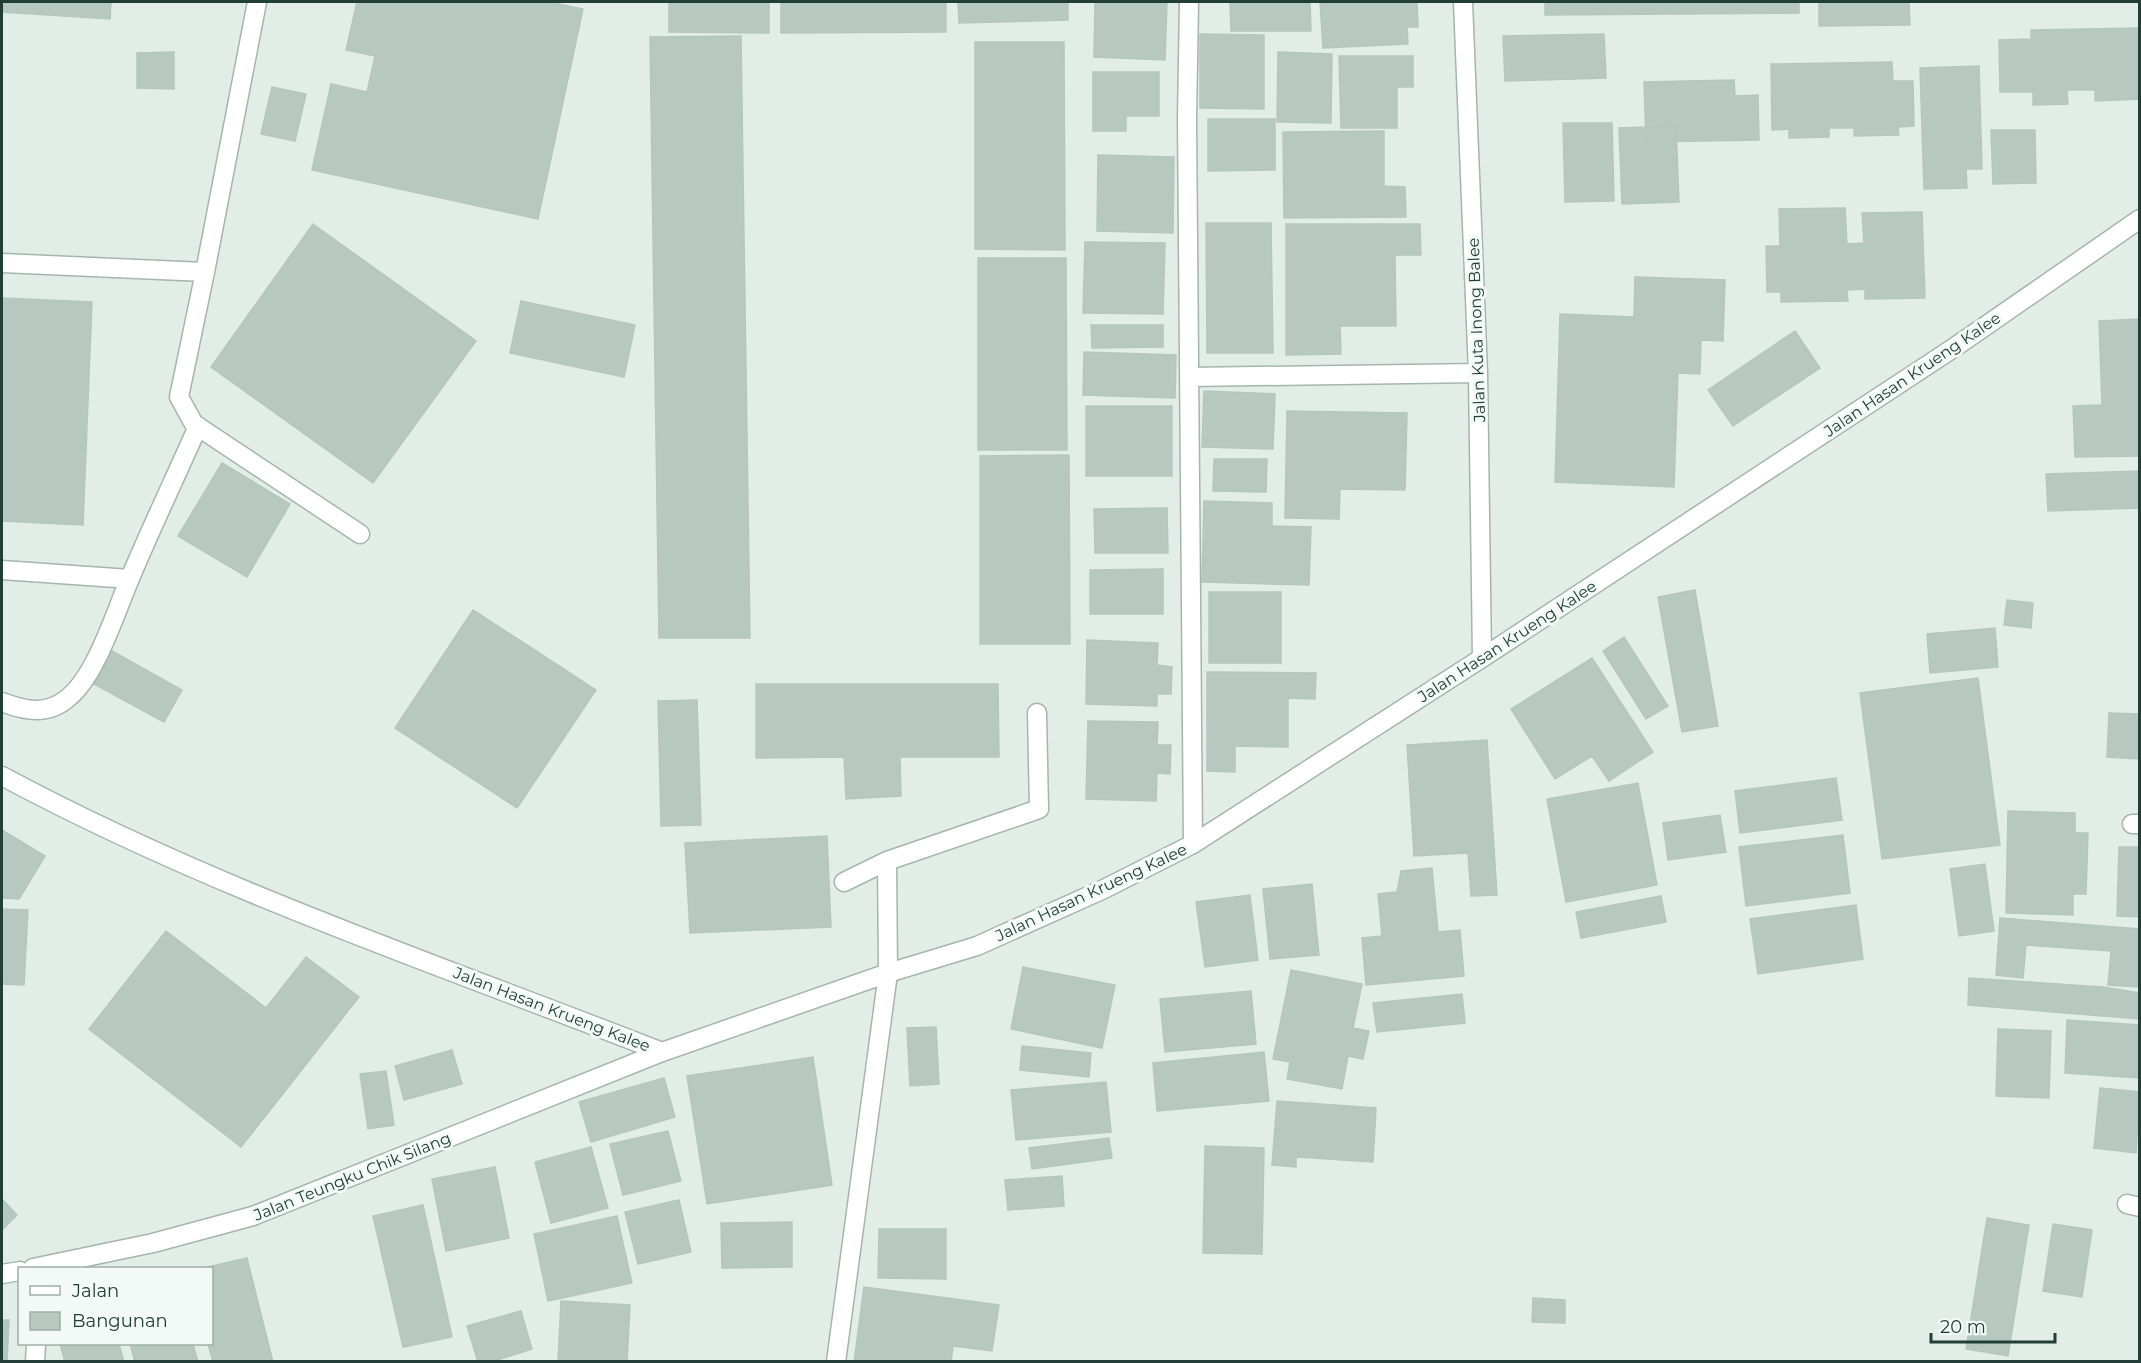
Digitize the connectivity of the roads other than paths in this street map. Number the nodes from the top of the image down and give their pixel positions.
1 (257, 2) edge
2 (1189, 2) edge
3 (1463, 2) edge
4 (2139, 219) edge
5 (2, 263) edge
6 (205, 272) junction
7 (1478, 373) junction
8 (1190, 377) junction
9 (198, 426) junction
10 (360, 534) dead end
11 (2, 570) edge
12 (130, 579) junction
13 (1482, 658) junction
14 (2, 702) edge
15 (1037, 713) dead end
16 (2, 776) edge
17 (1193, 844) junction
18 (887, 861) junction
19 (844, 882) dead end
20 (888, 973) junction
21 (662, 1052) junction
22 (42, 1267) edge
23 (18, 1271) edge
24 (2, 1274) edge
25 (36, 1345) edge
26 (35, 1362) edge
27 (836, 1362) edge

1 - 6 street
2 - 8 street
3 - 7 street, Jalan Kuta Inong Balee
4 - 13 street, Jalan Hasan Krueng Kalee
5 - 6 street
6 - 9 street
7 - 8 street
7 - 13 street, Jalan Kuta Inong Balee
8 - 17 street
9 - 10 street
9 - 12 street
11 - 12 street
12 - 14 street
13 - 17 street, Jalan Hasan Krueng Kalee
15 - 18 street
16 - 21 street, Jalan Hasan Krueng Kalee
17 - 20 street, Jalan Hasan Krueng Kalee
18 - 19 street
18 - 20 street
20 - 21 street, Jalan Hasan Krueng Kalee
20 - 27 street
21 - 22 street, Jalan Teungku Chik Silang
23 - 24 street
25 - 26 street

